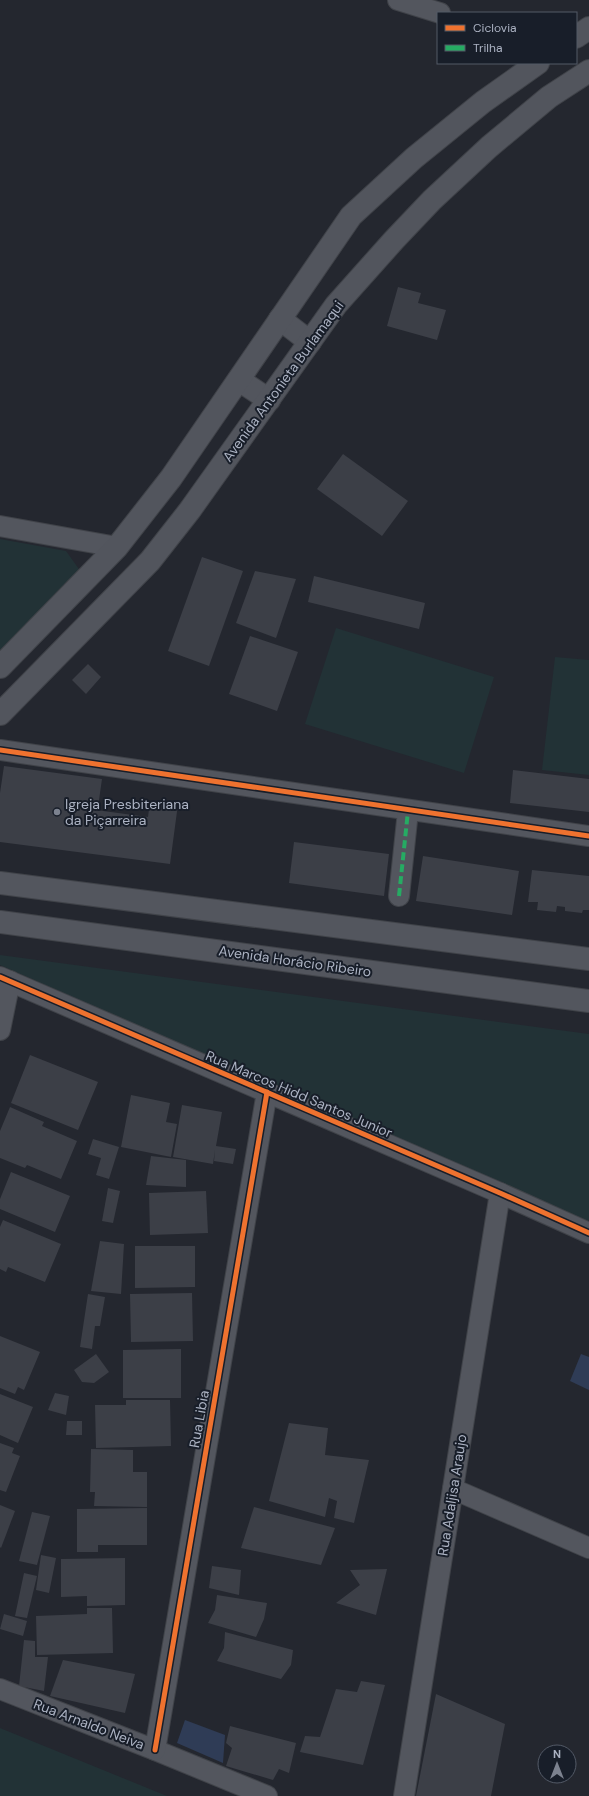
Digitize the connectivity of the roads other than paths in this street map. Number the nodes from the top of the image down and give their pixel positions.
1 (398, 0) edge
2 (437, 12) edge
3 (589, 28) edge
4 (577, 35) edge
5 (537, 64) edge
6 (589, 71) edge
7 (280, 319) junction
8 (310, 342) junction
9 (239, 380) junction
10 (269, 400) junction
11 (0, 526) edge
12 (116, 547) junction
13 (0, 667) edge
14 (0, 714) edge
15 (0, 750) edge
16 (408, 811) junction
17 (589, 836) edge
18 (0, 883) edge
19 (399, 896) dead end
20 (0, 922) edge
21 (589, 959) edge
22 (5, 979) edge
23 (589, 1002) edge
24 (0, 1030) edge
25 (267, 1092) junction
26 (500, 1193) junction
27 (589, 1233) edge
28 (453, 1489) junction
29 (589, 1548) edge
30 (0, 1689) edge
31 (155, 1750) junction
32 (267, 1796) edge
33 (404, 1796) edge

1 - 2 street
3 - 4 main road
5 - 7 main road
6 - 8 main road, Avenida Antonieta Burlamaqui
7 - 8 main road
7 - 9 main road
8 - 10 main road, Avenida Antonieta Burlamaqui
9 - 10 main road
9 - 12 main road
10 - 14 main road, Avenida Antonieta Burlamaqui
11 - 12 street
12 - 13 main road
15 - 16 street
16 - 17 street
16 - 19 street
18 - 21 street
20 - 23 street, Avenida Horácio Ribeiro
22 - 24 street
22 - 25 street, Rua Marcos Hidd Santos Junior
25 - 26 street, Rua Marcos Hidd Santos Junior
25 - 31 street, Rua Libia
26 - 27 street, Rua Marcos Hidd Santos Junior
26 - 28 street, Rua Adaljisa Araujo
28 - 29 street
28 - 33 street, Rua Adaljisa Araujo
30 - 31 street, Rua Arnaldo Neiva
31 - 32 street, Rua Arnaldo Neiva

